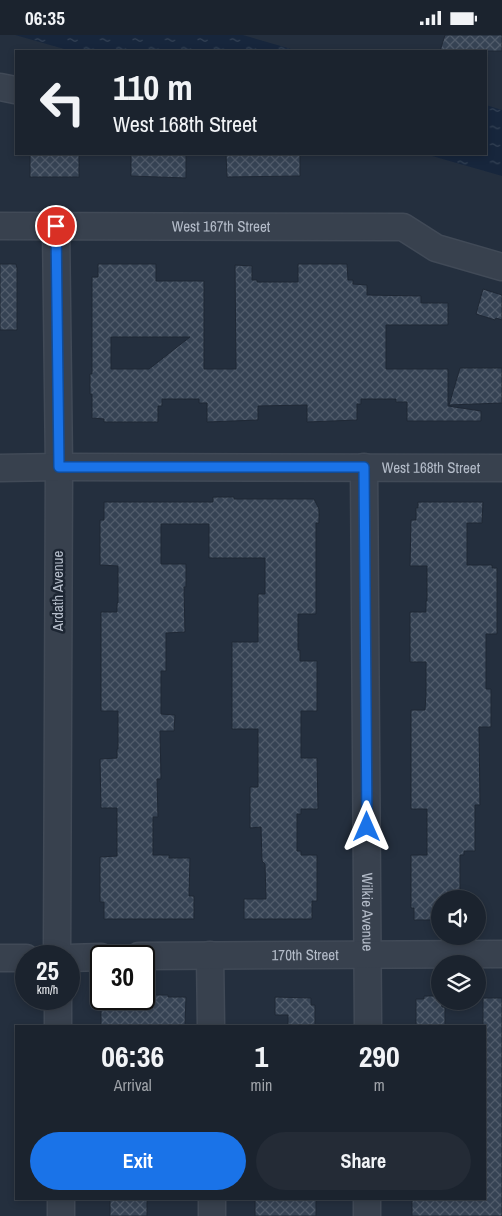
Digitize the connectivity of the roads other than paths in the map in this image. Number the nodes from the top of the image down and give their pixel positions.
1 (0, 226) edge
2 (56, 226) junction
3 (502, 267) edge
4 (59, 467) junction
5 (364, 467) junction
6 (502, 467) edge
7 (0, 468) edge
8 (57, 945) edge
9 (368, 954) junction
10 (502, 954) edge
11 (210, 955) junction
12 (155, 956) edge
13 (0, 958) edge
14 (15, 958) edge
15 (58, 1010) edge
16 (58, 1025) edge
17 (211, 1025) edge
18 (368, 1025) edge
19 (61, 1200) edge
20 (212, 1200) edge
21 (367, 1200) edge
22 (61, 1216) edge
23 (212, 1216) edge
24 (367, 1216) edge

1 - 2 street, West 167th Street
2 - 3 street, West 167th Street
2 - 4 street, Ardath Avenue
4 - 5 street, West 168th Street
4 - 7 street, West 168th Street
4 - 8 street, Ardath Avenue
5 - 6 street, West 168th Street
5 - 9 street, Wilkie Avenue
9 - 10 street, 170th Street
9 - 11 street, 170th Street
9 - 18 street, Wilkie Avenue
11 - 12 street, 170th Street
11 - 17 street
13 - 14 street
15 - 16 street
19 - 22 street
20 - 23 street
21 - 24 street

